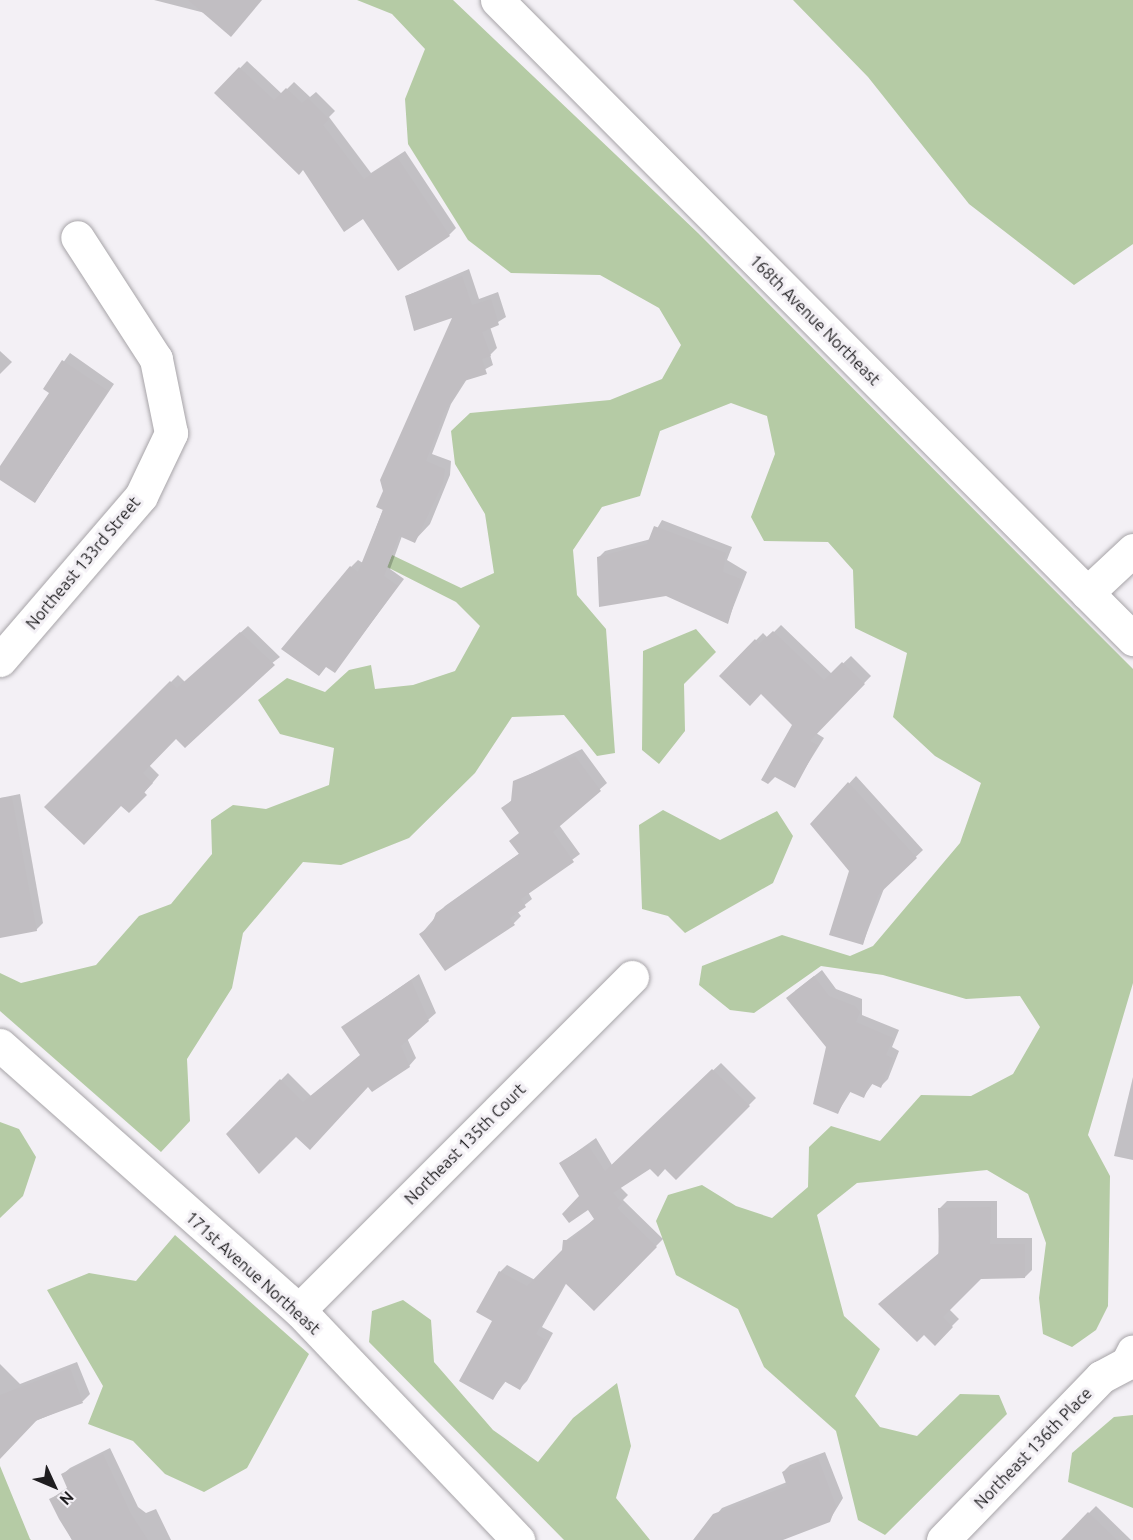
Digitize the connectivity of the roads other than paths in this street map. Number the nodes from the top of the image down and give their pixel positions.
1 (496, 0) edge
2 (77, 237) dead end
3 (1133, 550) edge
4 (1087, 593) junction
5 (1133, 639) edge
6 (0, 660) edge
7 (632, 977) dead end
8 (0, 1046) edge
9 (299, 1310) junction
10 (1131, 1361) edge
11 (518, 1540) edge
12 (944, 1540) edge

1 - 4 street, 168th Avenue Northeast
2 - 6 street, Northeast 133rd Street
3 - 4 street
4 - 5 street, 168th Avenue Northeast
7 - 9 street, Northeast 135th Court
8 - 9 street, 171st Avenue Northeast
9 - 11 street, 171st Avenue Northeast
10 - 12 street, Northeast 136th Place

